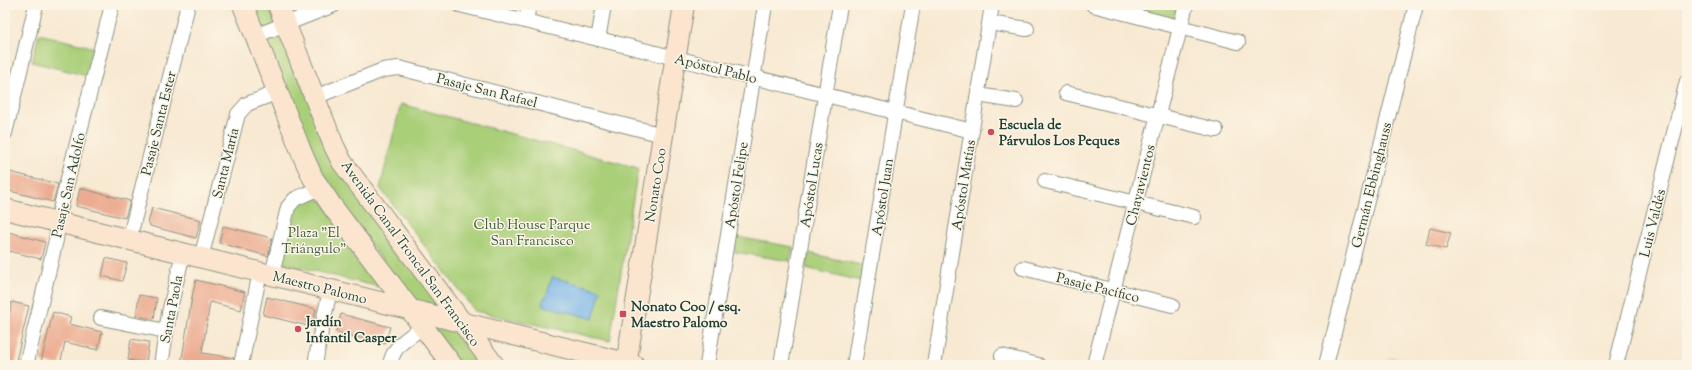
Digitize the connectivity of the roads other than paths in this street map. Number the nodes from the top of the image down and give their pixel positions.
1 (36, 5) edge
2 (112, 5) edge
3 (188, 5) edge
4 (243, 5) edge
5 (278, 5) edge
6 (334, 5) edge
7 (460, 5) edge
8 (528, 5) edge
9 (604, 5) edge
10 (684, 5) edge
11 (765, 5) edge
12 (840, 5) edge
13 (913, 5) edge
14 (992, 5) edge
15 (1186, 5) edge
16 (1416, 5) edge
17 (1102, 6) edge
18 (526, 21) junction
19 (990, 23) junction
20 (286, 24) junction
21 (1180, 27) junction
22 (1027, 29) dead end
23 (256, 36) junction
24 (598, 39) junction
25 (1238, 42) dead end
26 (675, 58) junction
27 (753, 78) junction
28 (1687, 81) edge
29 (278, 92) junction
30 (1066, 93) dead end
31 (825, 95) junction
32 (978, 95) junction
33 (315, 97) junction
34 (1016, 101) dead end
35 (896, 113) junction
36 (1158, 116) junction
37 (1216, 130) dead end
38 (972, 131) junction
39 (5, 133) edge
40 (663, 135) junction
41 (1045, 181) dead end
42 (319, 188) junction
43 (1136, 203) junction
44 (5, 209) edge
45 (1194, 217) dead end
46 (58, 223) junction
47 (128, 240) junction
48 (192, 256) junction
49 (1023, 268) dead end
50 (266, 274) junction
51 (330, 290) junction
52 (1113, 291) junction
53 (1172, 305) dead end
54 (410, 310) junction
55 (101, 318) dead end
56 (461, 322) junction
57 (423, 326) junction
58 (166, 332) junction
59 (1002, 356) dead end
60 (629, 364) edge
61 (26, 365) edge
62 (161, 365) edge
63 (241, 365) edge
64 (315, 365) edge
65 (390, 365) edge
66 (452, 365) edge
67 (494, 365) edge
68 (707, 365) edge
69 (781, 365) edge
70 (854, 365) edge
71 (934, 365) edge
72 (1038, 365) edge
73 (1094, 365) edge
74 (1326, 365) edge
75 (1616, 365) edge

1 - 39 street
2 - 46 street, Pasaje San Adolfo
3 - 47 street, Pasaje Santa Ester
4 - 23 street
5 - 20 street, Avenida Canal Troncal San Francisco
6 - 20 street
7 - 18 street, Apóstol Pablo
8 - 18 street
9 - 24 street
10 - 26 street, Nonato Coo
11 - 27 street, Apóstol Felipe
12 - 31 street, Apóstol Lucas
13 - 35 street, Apóstol Juan
14 - 19 street, Apóstol Matías
15 - 21 street, Chayavientos
16 - 74 street, Germán Ebbinghauss
17 - 21 street
18 - 24 street, Apóstol Pablo
19 - 22 street
19 - 32 street, Apóstol Matías
20 - 23 street
20 - 33 street, Avenida Canal Troncal San Francisco
21 - 25 street
21 - 36 street, Chayavientos
23 - 29 street
24 - 26 street, Apóstol Pablo
26 - 27 street, Apóstol Pablo
26 - 40 street, Nonato Coo
27 - 31 street, Apóstol Pablo
27 - 68 street, Apóstol Felipe
28 - 75 street, Luis Valdés
29 - 42 street
29 - 48 street, Santa María
30 - 36 street
31 - 35 street, Apóstol Pablo
31 - 69 street, Apóstol Lucas
32 - 34 street
32 - 38 street, Apóstol Matías
33 - 40 street, Pasaje San Rafael
33 - 56 street, Avenida Canal Troncal San Francisco
35 - 38 street, Apóstol Pablo
35 - 70 street, Apóstol Juan
36 - 37 street
36 - 43 street, Chayavientos
38 - 71 street, Apóstol Matías
40 - 60 street, Nonato Coo
41 - 43 street
42 - 50 street
42 - 54 street
43 - 45 street
43 - 52 street, Chayavientos
44 - 46 street, Maestro Palomo
46 - 47 street, Maestro Palomo
46 - 61 street, Pasaje San Adolfo
47 - 48 street, Maestro Palomo
48 - 50 street, Maestro Palomo
48 - 58 street, Santa Paola
49 - 52 street, Pasaje Pacífico
50 - 51 street, Maestro Palomo
50 - 63 street
51 - 54 street, Maestro Palomo
51 - 64 street
52 - 53 street, Pasaje Pacífico
52 - 73 street, Chayavientos
54 - 56 street, Maestro Palomo
54 - 57 street
55 - 58 street
56 - 60 street, Maestro Palomo
56 - 67 street, Avenida Canal Troncal San Francisco
57 - 65 street
57 - 66 street
58 - 62 street, Santa Paola
59 - 72 street

